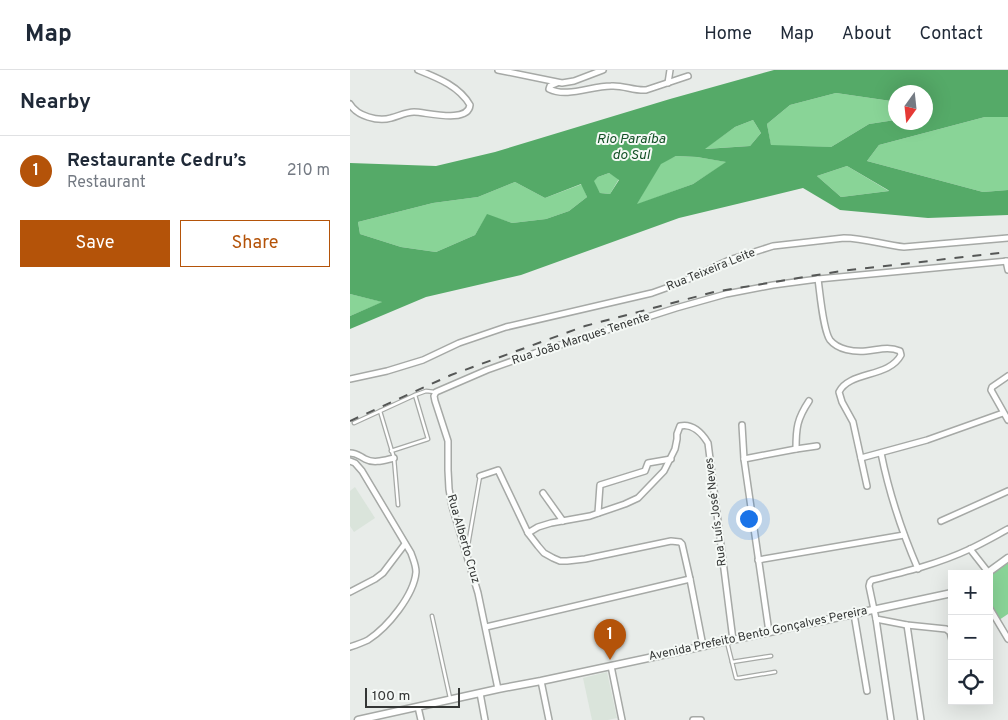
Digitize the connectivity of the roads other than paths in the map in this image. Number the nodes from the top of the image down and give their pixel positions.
1 (418, 70) edge
2 (602, 70) edge
3 (670, 70) edge
4 (500, 71) edge
5 (688, 76) dead end
6 (557, 83) junction
7 (668, 83) junction
8 (350, 104) edge
9 (1008, 238) edge
10 (1007, 261) edge
11 (1008, 270) edge
12 (818, 279) junction
13 (1008, 376) edge
14 (350, 379) edge
15 (438, 392) junction
16 (415, 395) junction
17 (809, 401) dead end
18 (380, 411) junction
19 (1003, 413) junction
20 (1008, 420) edge
21 (354, 423) dead end
22 (742, 425) dead end
23 (817, 446) dead end
24 (796, 449) junction
25 (391, 451) junction
26 (350, 453) edge
27 (880, 453) junction
28 (394, 458) junction
29 (862, 458) junction
30 (671, 459) junction
31 (744, 459) junction
32 (350, 461) edge
33 (480, 476) joint
34 (867, 486) dead end
35 (1008, 491) edge
36 (543, 493) dead end
37 (398, 505) dead end
38 (598, 513) junction
39 (563, 521) junction
40 (941, 521) dead end
41 (1008, 529) edge
42 (528, 533) junction
43 (904, 535) junction
44 (405, 544) junction
45 (970, 549) junction
46 (467, 553) junction
47 (1008, 558) edge
48 (758, 560) junction
49 (918, 569) junction
50 (985, 570) edge
51 (991, 570) edge
52 (690, 579) junction
53 (350, 592) edge
54 (948, 594) edge
55 (874, 609) junction
56 (854, 614) junction
57 (993, 614) edge
58 (432, 616) dead end
59 (876, 620) junction
60 (907, 625) junction
61 (486, 627) junction
62 (948, 630) edge
63 (769, 632) junction
64 (1008, 639) edge
65 (730, 640) junction
66 (703, 646) junction
67 (350, 647) edge
68 (771, 656) dead end
69 (732, 662) junction
70 (611, 666) junction
71 (775, 672) dead end
72 (541, 681) junction
73 (498, 689) junction
74 (867, 691) dead end
75 (480, 693) junction
76 (450, 700) junction
77 (418, 707) junction
78 (358, 720) edge
79 (421, 720) edge
80 (485, 720) edge
81 (549, 720) edge
82 (622, 720) edge
83 (693, 720) edge
84 (701, 720) edge
85 (891, 720) edge
86 (921, 720) edge

1 - 8 street
2 - 6 street
3 - 7 street
4 - 6 street
5 - 7 street
6 - 7 street
9 - 14 street, Rua Teixeira Leite
10 - 11 street
10 - 12 street, Rua João Marques Tenente
12 - 15 street, Rua João Marques Tenente
12 - 29 street
13 - 19 street
15 - 16 lane
15 - 46 street, Rua Alberto Cruz
16 - 18 lane
16 - 25 lane
17 - 24 street
18 - 21 lane
18 - 25 lane
19 - 20 street
19 - 27 street
22 - 31 street
23 - 24 street
24 - 31 street
25 - 28 lane
26 - 28 street
27 - 29 street
27 - 43 street
28 - 37 lane
29 - 34 street
30 - 38 street, Rua Luís José Neves
30 - 38 street
30 - 65 street, Rua Luís José Neves
31 - 48 street
32 - 44 street
33 - 42 street
33 - 46 lane
35 - 40 street
36 - 39 street
38 - 39 street, Rua Luís José Neves
39 - 42 street, Rua Luís José Neves
41 - 45 street
42 - 52 street
43 - 48 street
43 - 49 street
44 - 53 street
44 - 67 street
45 - 49 street
45 - 50 street
46 - 61 street, Rua Alberto Cruz
47 - 51 street
48 - 63 street
49 - 55 street
52 - 61 street
52 - 66 street
54 - 55 street, Avenida Prefeito Bento Gonçalves Pereira
55 - 56 street, Avenida Prefeito Bento Gonçalves Pereira
55 - 59 street
56 - 63 street, Avenida Prefeito Bento Gonçalves Pereira
56 - 74 street
57 - 64 street
58 - 76 lane
59 - 60 street
59 - 85 street
60 - 62 street
60 - 86 street
61 - 73 street, Rua Alberto Cruz
63 - 65 street, Avenida Prefeito Bento Gonçalves Pereira
65 - 66 street, Avenida Prefeito Bento Gonçalves Pereira
65 - 69 lane
66 - 70 street, Avenida Prefeito Bento Gonçalves Pereira
68 - 69 lane
69 - 71 lane
70 - 72 street, Avenida Prefeito Bento Gonçalves Pereira
70 - 82 street
72 - 73 street, Avenida Prefeito Bento Gonçalves Pereira
72 - 81 street
73 - 75 street, Avenida Prefeito Bento Gonçalves Pereira
75 - 76 street, Avenida Prefeito Bento Gonçalves Pereira
75 - 80 street
76 - 77 street, Avenida Prefeito Bento Gonçalves Pereira
77 - 78 street, Avenida Prefeito Bento Gonçalves Pereira
77 - 79 street
83 - 84 street

